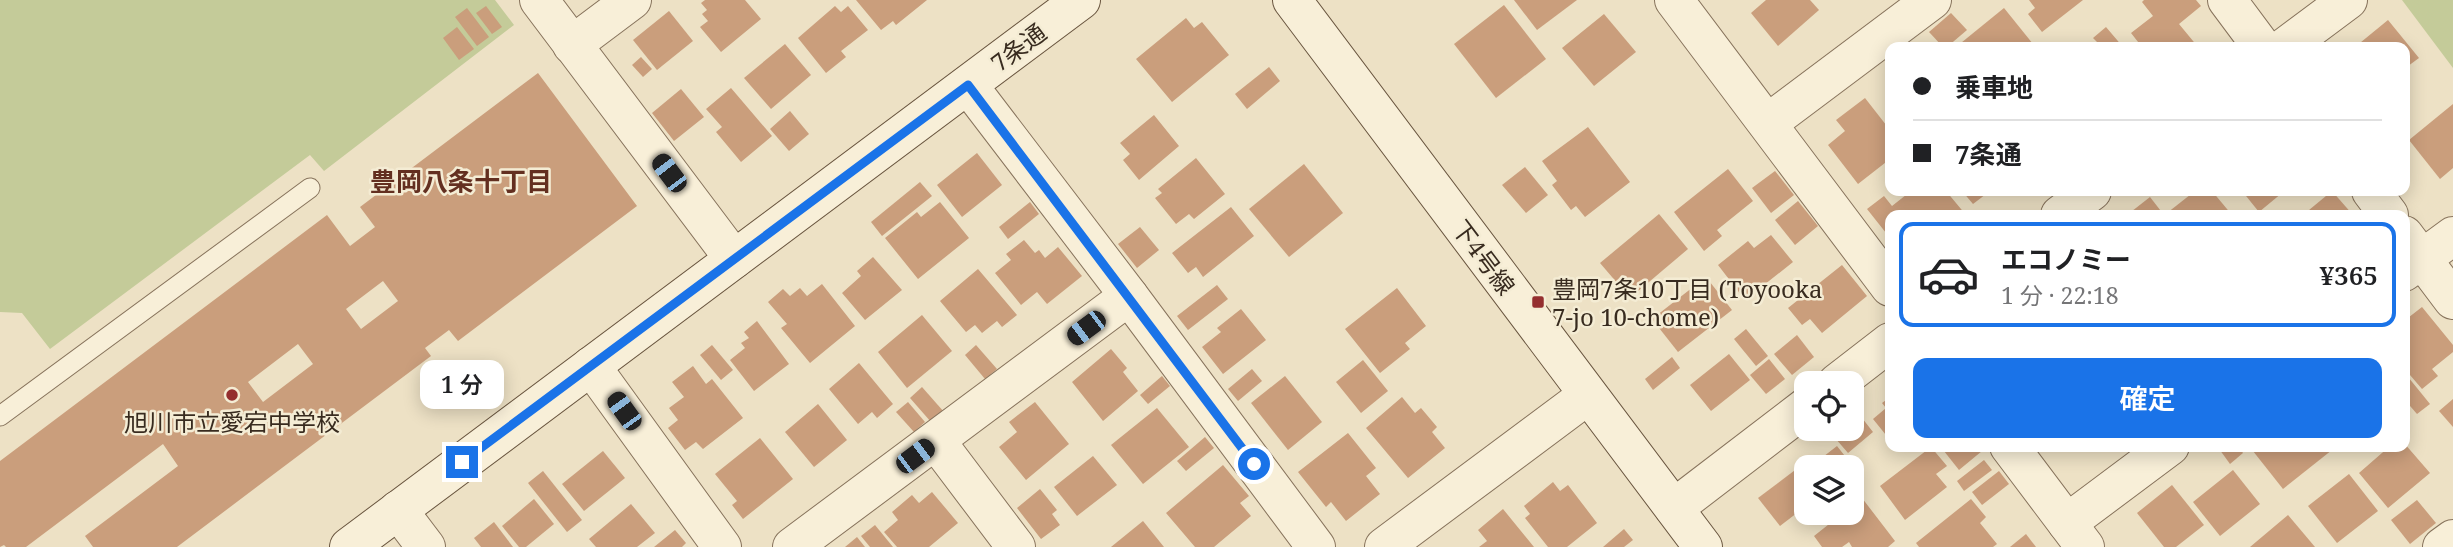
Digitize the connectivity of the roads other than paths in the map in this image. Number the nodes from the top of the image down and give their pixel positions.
1 (539, 0) edge
2 (632, 0) edge
3 (1081, 0) edge
4 (1292, 0) edge
5 (1674, 0) edge
6 (1932, 0) edge
7 (2227, 0) edge
8 (2348, 0) edge
9 (2258, 42) edge
10 (2292, 42) edge
11 (572, 45) junction
12 (968, 85) junction
13 (1768, 123) junction
14 (310, 188) dead end
15 (2085, 196) edge
16 (2067, 210) edge
17 (2453, 236) edge
18 (2411, 256) edge
19 (734, 259) junction
20 (1885, 280) edge
21 (1129, 296) junction
22 (2453, 300) edge
23 (1885, 346) edge
24 (591, 366) junction
25 (1852, 371) edge
26 (1588, 396) junction
27 (0, 416) edge
28 (1794, 416) edge
29 (936, 440) junction
30 (2014, 452) edge
31 (2164, 452) edge
32 (1674, 508) junction
33 (398, 510) junction
34 (2076, 535) edge
35 (2453, 538) edge
36 (349, 547) edge
37 (426, 547) edge
38 (722, 547) edge
39 (792, 547) edge
40 (1016, 547) edge
41 (1316, 547) edge
42 (1384, 547) edge
43 (1703, 547) edge
44 (2442, 547) edge

1 - 11 street
2 - 11 street
3 - 12 street, 7条通
4 - 26 street, 下4号線
5 - 13 street
6 - 13 street
7 - 9 street
8 - 10 street
11 - 19 street
12 - 19 street, 7条通
12 - 21 street
13 - 20 street
14 - 27 lane
15 - 16 street
17 - 18 street
18 - 22 street
19 - 24 street, 7条通
21 - 29 street
21 - 41 street
23 - 25 street
24 - 33 street, 7条通
24 - 38 street
26 - 32 street, 下4号線
26 - 42 street
28 - 32 street
29 - 39 street
29 - 40 street
30 - 34 street
31 - 34 street
32 - 43 street, 下4号線
33 - 36 street, 7条通
33 - 37 street
35 - 44 street

